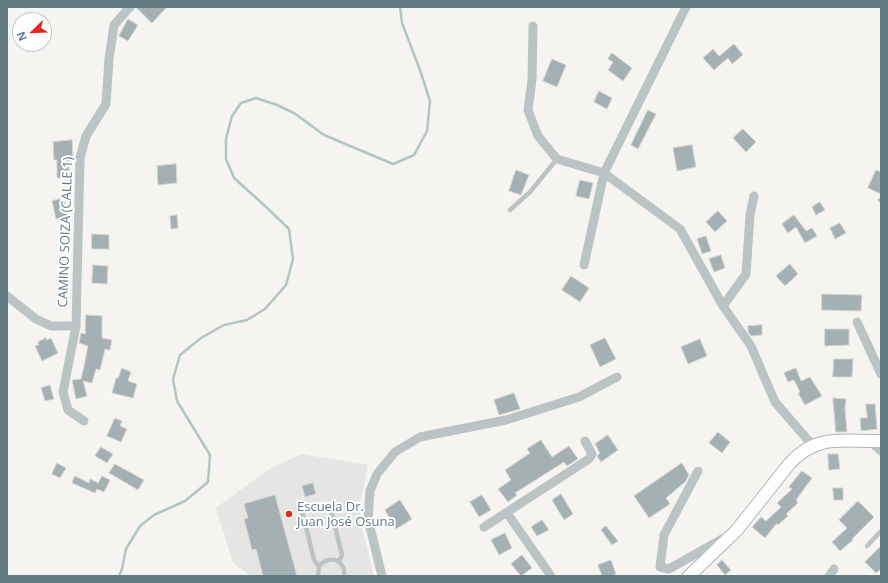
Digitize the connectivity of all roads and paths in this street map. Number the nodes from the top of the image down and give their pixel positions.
1 (130, 7) edge
2 (686, 7) edge
3 (533, 26) dead end
4 (557, 159) junction
5 (604, 173) junction
6 (754, 196) dead end
7 (510, 210) dead end
8 (584, 265) dead end
9 (7, 296) edge
10 (723, 306) junction
11 (857, 322) dead end
12 (76, 326) junction
13 (881, 374) edge
14 (617, 377) dead end
15 (84, 421) dead end
16 (585, 441) dead end
17 (876, 441) edge
18 (813, 446) junction
19 (881, 451) edge
20 (698, 471) dead end
21 (507, 513) junction
22 (484, 527) dead end
23 (736, 531) junction
24 (881, 531) edge
25 (867, 546) dead end
26 (338, 561) junction
27 (319, 566) junction
28 (318, 576) edge
29 (344, 576) edge
30 (382, 576) edge
31 (551, 576) edge
32 (689, 576) edge

1 - 12 street, CAMINO SOIZA (CALLE 1)
2 - 5 street
3 - 4 street
4 - 5 street
4 - 7 lane
5 - 8 street
5 - 10 street
6 - 10 street
9 - 12 street
10 - 18 street
11 - 13 street
12 - 15 street, CAMINO SOIZA (CALLE 1)
14 - 30 street
16 - 21 street
17 - 18 main road
17 - 19 street
18 - 23 main road
20 - 23 street
21 - 22 street
21 - 31 street
23 - 32 main road
24 - 25 lane
26 - 27 lane
26 - 27 lane
26 - 29 lane
27 - 28 lane

